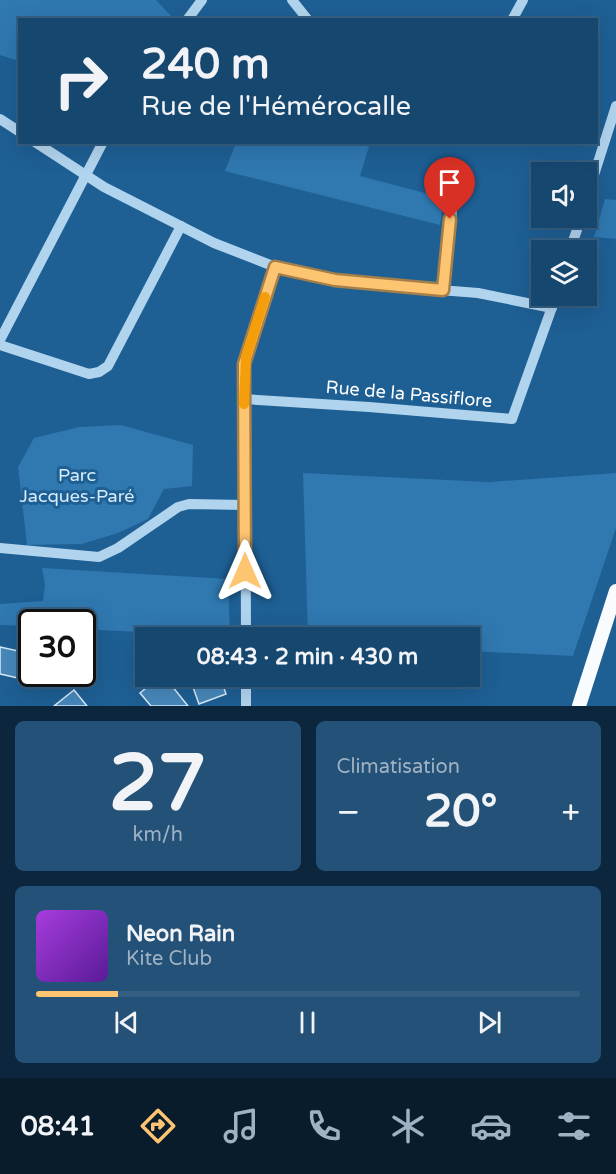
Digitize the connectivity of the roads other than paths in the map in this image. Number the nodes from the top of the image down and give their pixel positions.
1 (202, 0) edge
2 (292, 0) edge
3 (523, 0) edge
4 (188, 18) edge
5 (307, 18) edge
6 (513, 18) edge
7 (616, 106) edge
8 (0, 119) edge
9 (18, 131) edge
10 (38, 144) edge
11 (102, 144) edge
12 (440, 165) dead end
13 (597, 166) edge
14 (86, 177) junction
15 (181, 226) junction
16 (275, 267) junction
17 (443, 290) junction
18 (552, 308) joint
19 (0, 340) edge
20 (0, 345) edge
21 (244, 399) junction
22 (245, 505) junction
23 (0, 548) edge
24 (616, 591) edge
25 (246, 627) edge
26 (246, 687) edge
27 (246, 706) edge
28 (579, 706) edge

1 - 4 street
2 - 5 street
3 - 6 street
7 - 13 street
8 - 9 street
10 - 14 street
11 - 14 street
12 - 17 street
14 - 15 street
14 - 19 street
15 - 16 street
15 - 20 street
16 - 17 street
16 - 21 street
17 - 18 street
18 - 21 street, Rue de la Passiflore
21 - 22 street
22 - 23 street
22 - 25 street
24 - 28 main road
26 - 27 street

